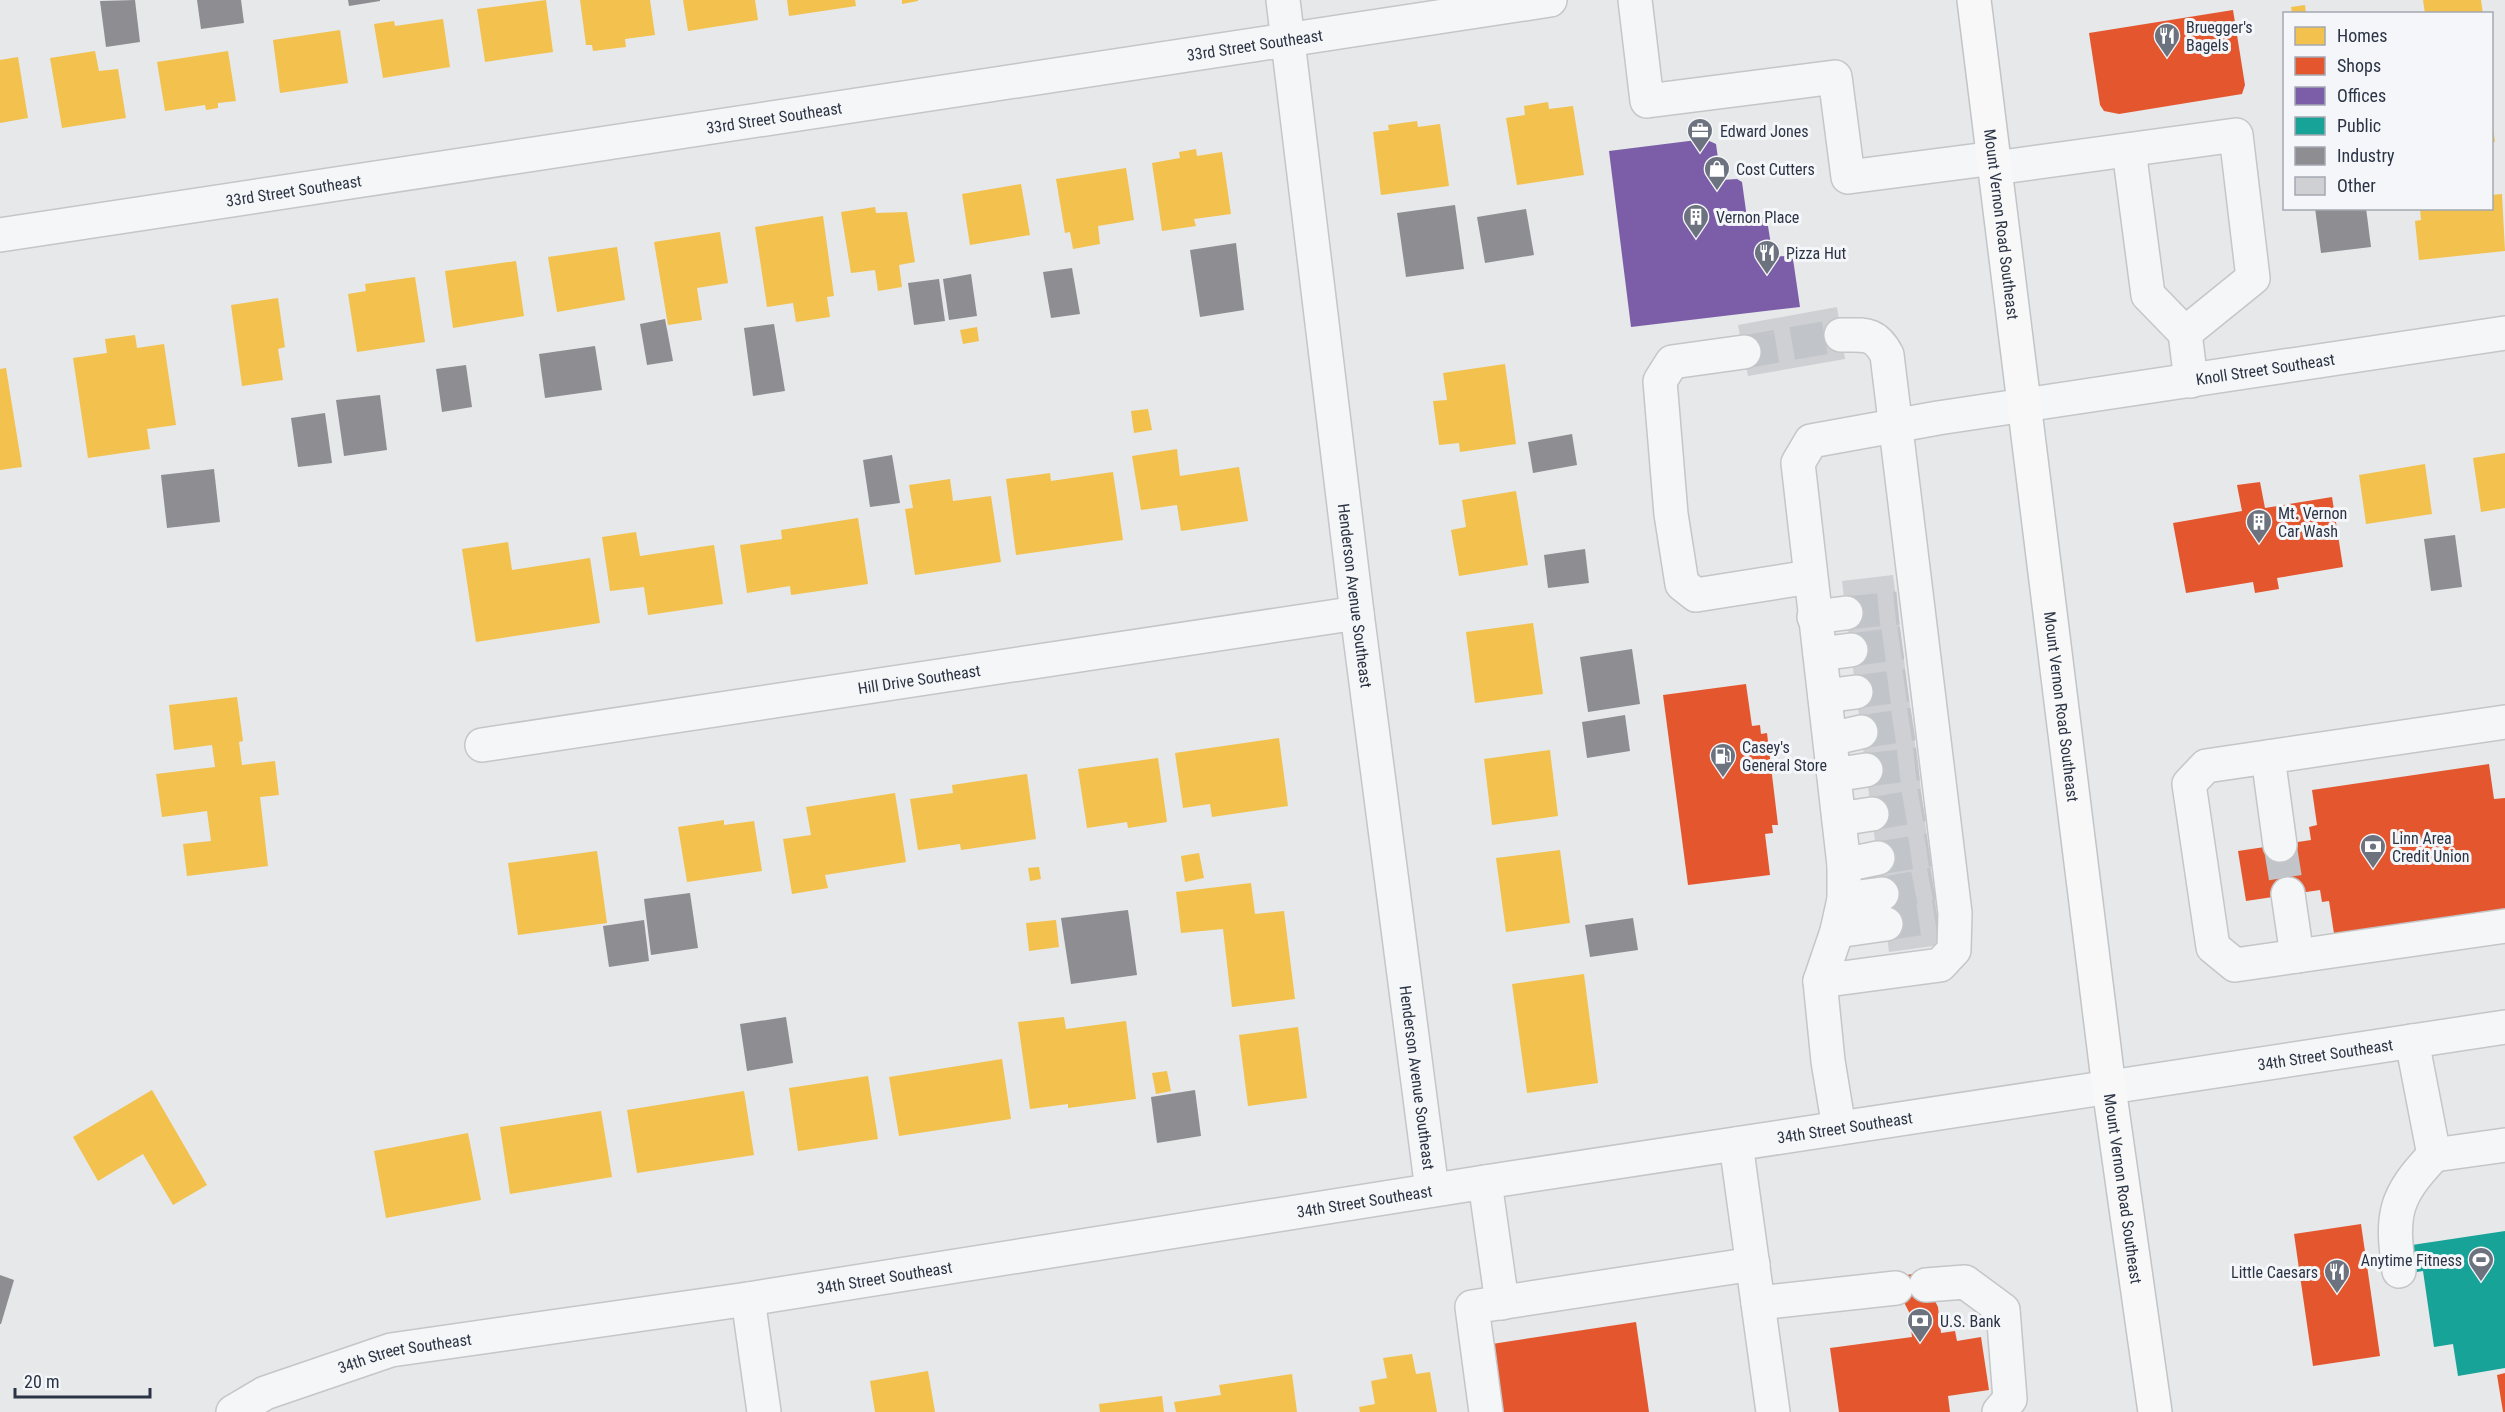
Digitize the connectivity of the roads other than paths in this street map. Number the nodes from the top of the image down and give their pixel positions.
1 (1282, 0) edge
2 (1550, 0) edge
3 (1635, 0) edge
4 (1974, 0) edge
5 (1288, 40) junction
6 (2128, 150) junction
7 (1995, 163) junction
8 (0, 234) edge
9 (2185, 333) junction
10 (2505, 333) edge
11 (1841, 335) tunnel mouth
12 (1743, 352) tunnel mouth
13 (2191, 381) junction
14 (2026, 406) junction
15 (1894, 426) junction
16 (1810, 577) junction
17 (1357, 613) junction
18 (1846, 613) tunnel mouth
19 (1814, 617) junction
20 (1857, 692) tunnel mouth
21 (1824, 696) junction
22 (2505, 722) edge
23 (1862, 732) tunnel mouth
24 (1830, 739) junction
25 (482, 745) dead end
26 (2268, 757) junction
27 (1866, 770) tunnel mouth
28 (1834, 775) junction
29 (1872, 814) tunnel mouth
30 (1839, 819) junction
31 (2280, 844) tunnel mouth
32 (1878, 858) tunnel mouth
33 (1844, 865) junction
34 (2288, 894) tunnel mouth
35 (1844, 899) junction
36 (2505, 926) edge
37 (1837, 931) junction
38 (2296, 956) junction
39 (1820, 981) junction
40 (2505, 1027) edge
41 (2412, 1041) junction
42 (2109, 1088) junction
43 (1839, 1128) junction
44 (1736, 1144) junction
45 (2505, 1145) edge
46 (2434, 1155) junction
47 (1485, 1182) junction
48 (1432, 1190) junction
49 (1753, 1264) junction
50 (2399, 1270) dead end
51 (748, 1299) junction
52 (1502, 1303) junction
53 (1758, 1303) junction
54 (233, 1412) edge
55 (764, 1412) edge
56 (1486, 1412) edge
57 (1773, 1412) edge
58 (1999, 1412) edge
59 (2155, 1412) edge

1 - 5 street, Henderson Avenue Southeast
2 - 5 street, 33rd Street Southeast
3 - 7 street
4 - 7 main road, Mount Vernon Road Southeast
5 - 8 street, 33rd Street Southeast
5 - 17 street, Henderson Avenue Southeast
6 - 7 street
6 - 9 street
6 - 9 street
7 - 14 main road, Mount Vernon Road Southeast
9 - 13 street
10 - 13 street, Knoll Street Southeast
11 - 15 street
12 - 16 street
13 - 14 street, Knoll Street Southeast
14 - 15 street, Knoll Street Southeast
14 - 42 main road, Mount Vernon Road Southeast
15 - 16 street, Knoll Street Southeast
15 - 39 street
16 - 19 street, Knoll Street Southeast
17 - 25 street, Hill Drive Southeast
17 - 48 street, Henderson Avenue Southeast
18 - 19 street
19 - 21 street, Knoll Street Southeast
20 - 21 street
21 - 24 street, Knoll Street Southeast
22 - 26 street
23 - 24 street
24 - 28 street, Knoll Street Southeast
26 - 31 street
26 - 38 street
27 - 28 street
28 - 30 street, Knoll Street Southeast
29 - 30 street
30 - 33 street, Knoll Street Southeast
32 - 33 street
33 - 35 street, Knoll Street Southeast
34 - 38 street
35 - 37 street, Knoll Street Southeast
35 - 37 street
36 - 38 street
37 - 39 street, Knoll Street Southeast
39 - 43 street
40 - 41 street, 34th Street Southeast
41 - 42 street, 34th Street Southeast
41 - 46 street
42 - 43 street, 34th Street Southeast
42 - 59 main road, Mount Vernon Road Southeast
43 - 44 street, 34th Street Southeast
44 - 47 street, 34th Street Southeast
44 - 49 street
45 - 46 street
46 - 50 street
47 - 48 street, 34th Street Southeast
47 - 52 street
48 - 51 street, 34th Street Southeast
49 - 52 street
49 - 53 street
51 - 54 street, 34th Street Southeast
51 - 55 street
52 - 56 street
53 - 57 street
53 - 58 street

